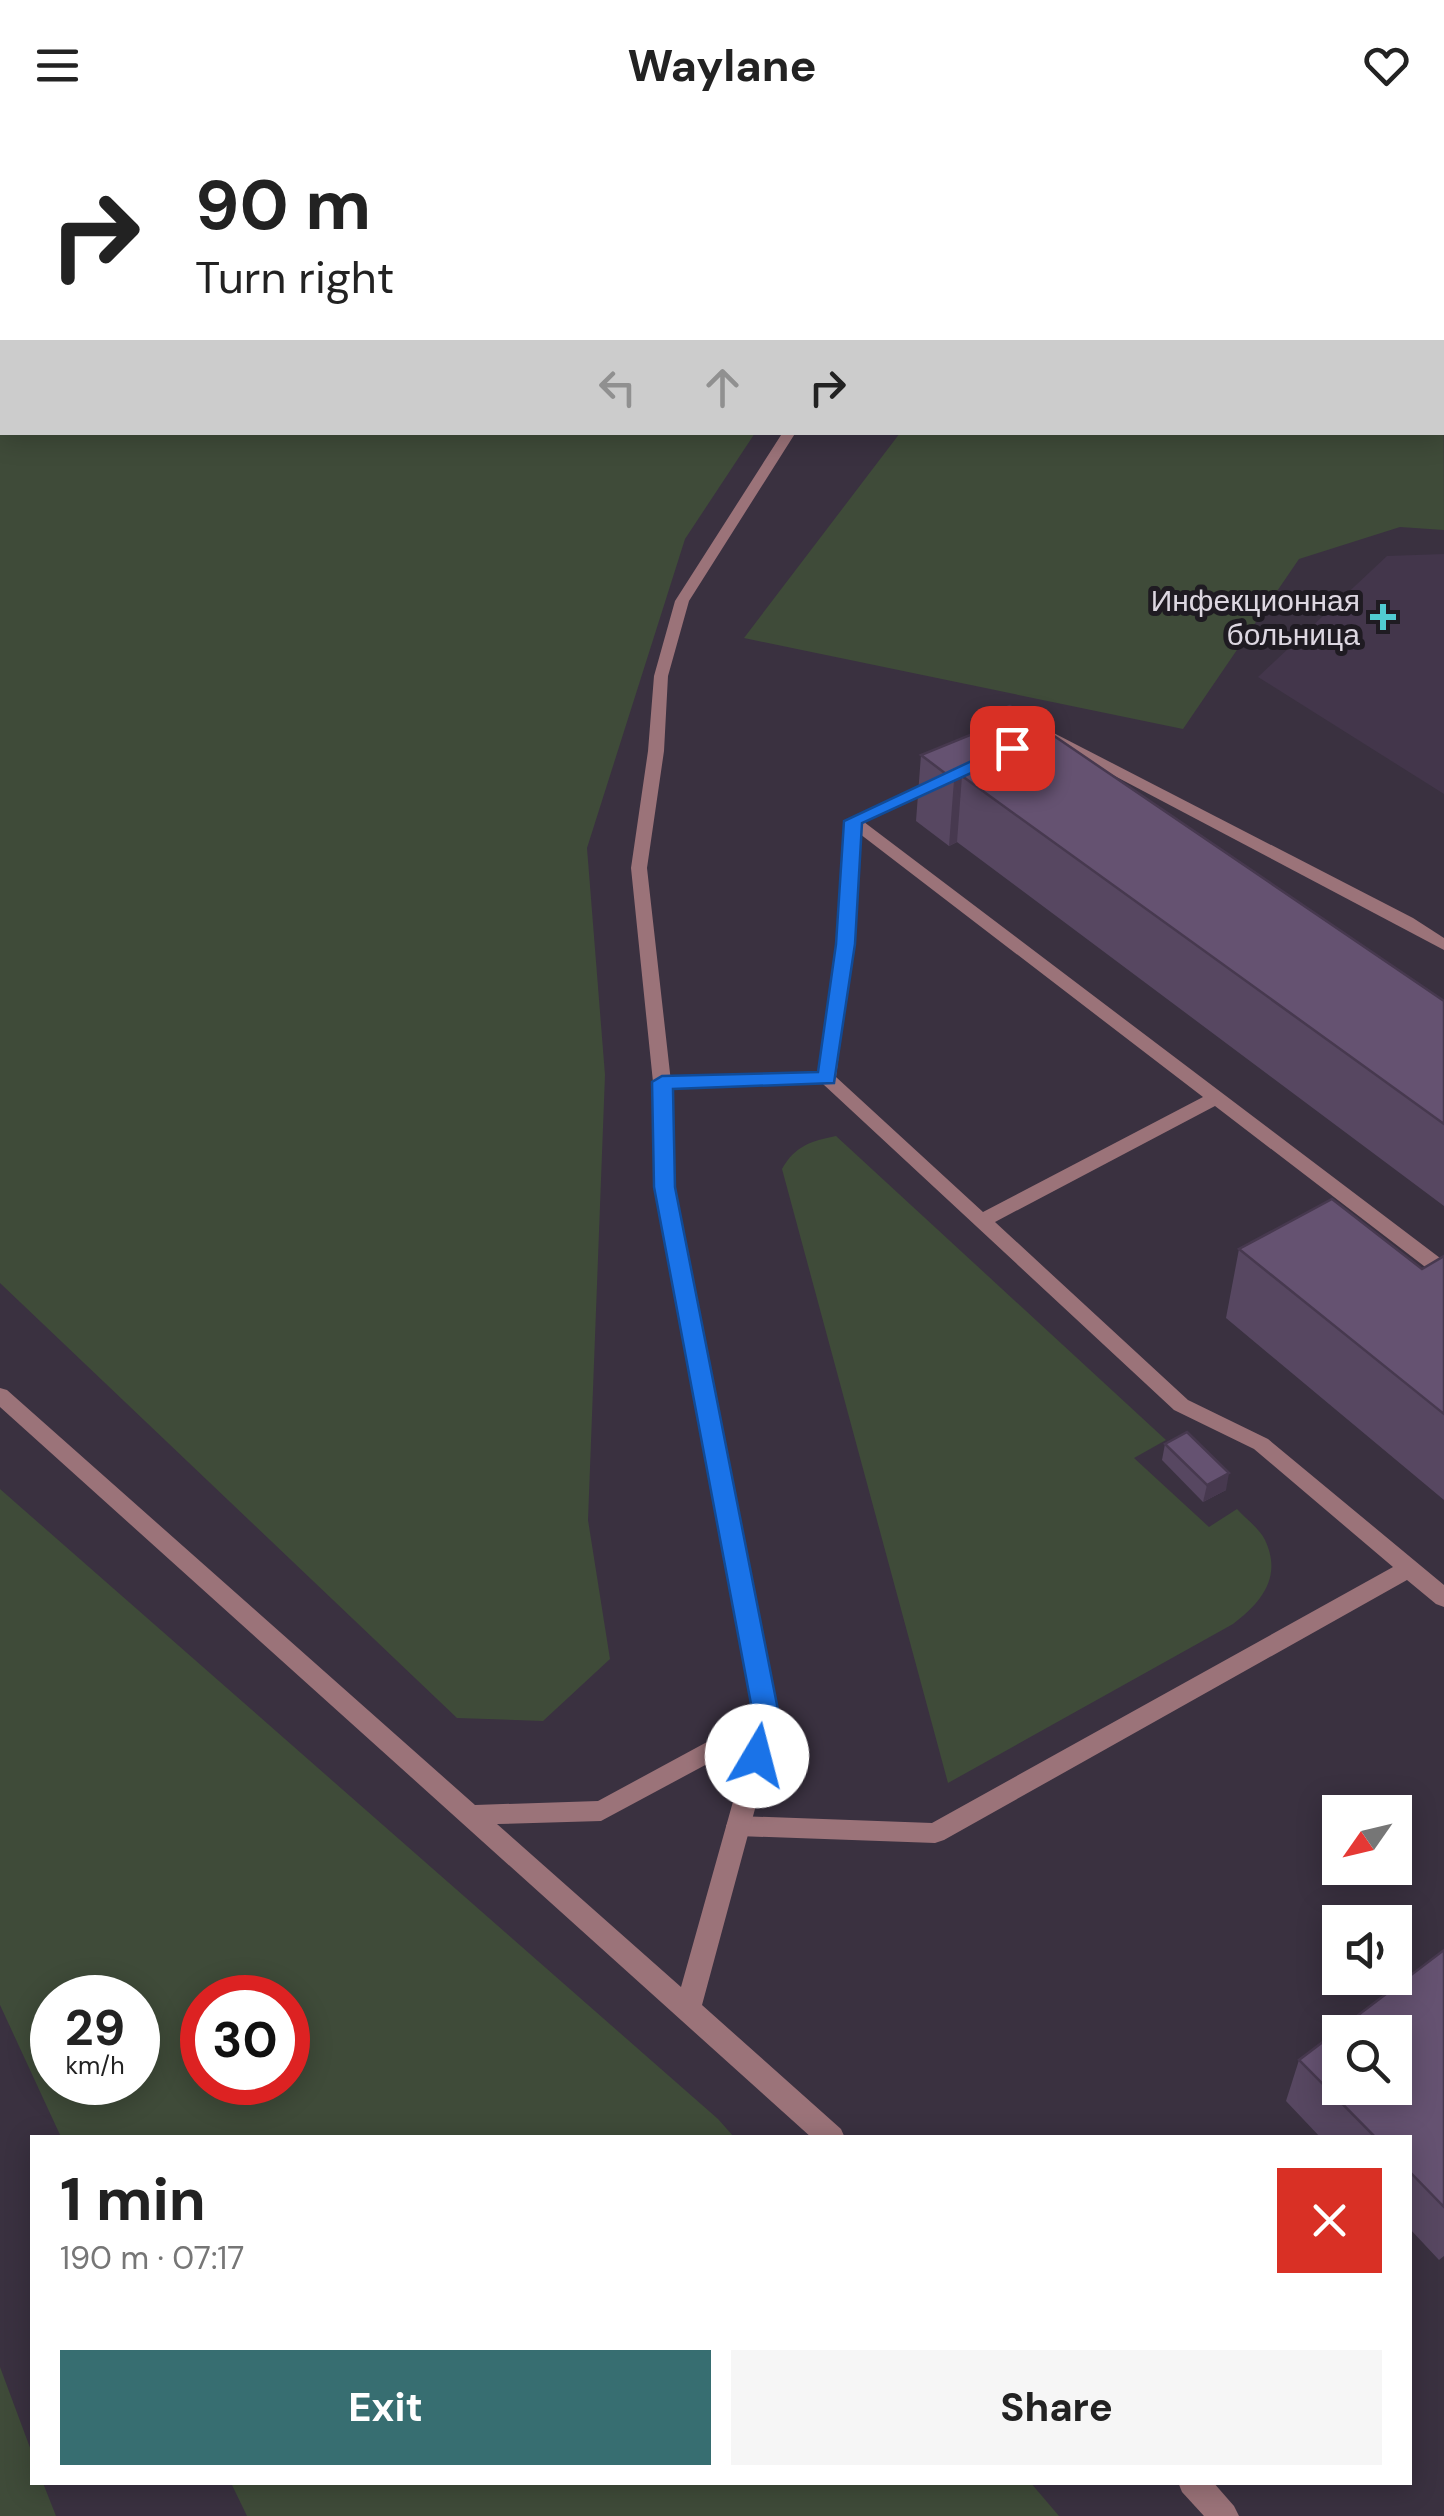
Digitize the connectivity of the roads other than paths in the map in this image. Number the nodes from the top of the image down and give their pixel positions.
1 (788, 435) edge
2 (1027, 741) edge
3 (958, 773) edge
4 (853, 821) junction
5 (1444, 946) edge
6 (827, 1078) junction
7 (662, 1082) junction
8 (1217, 1098) junction
9 (981, 1222) junction
10 (1444, 1271) edge
11 (0, 1395) edge
12 (1410, 1568) junction
13 (1444, 1598) edge
14 (767, 1720) junction
15 (471, 1815) junction
16 (738, 1826) junction
17 (688, 2008) junction
18 (829, 2135) edge
19 (1195, 2485) edge
20 (1224, 2516) edge

1 - 7 street
2 - 5 street
3 - 4 street
4 - 6 street
4 - 8 street
6 - 7 street
6 - 9 street
7 - 14 street
8 - 9 street
8 - 10 street
9 - 12 street
11 - 15 street
12 - 13 street
12 - 16 street
14 - 15 street
14 - 16 street
15 - 17 street
16 - 17 street
17 - 18 street
19 - 20 street

